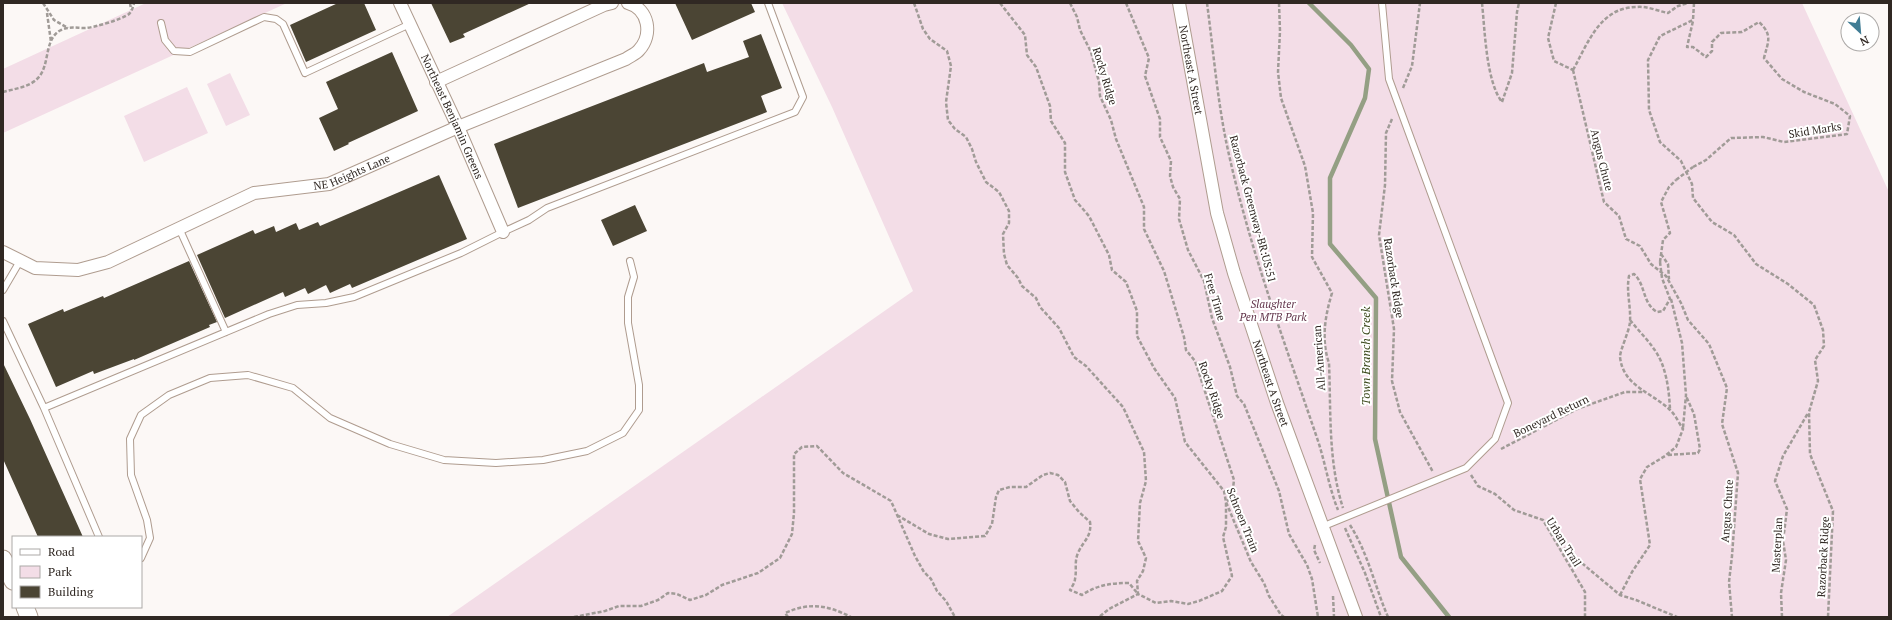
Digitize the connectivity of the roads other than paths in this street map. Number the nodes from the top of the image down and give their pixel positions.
1 (400, 3) edge
2 (612, 3) edge
3 (628, 3) edge
4 (768, 3) edge
5 (1179, 3) edge
6 (1382, 3) edge
7 (161, 23) dead end
8 (410, 24) junction
9 (436, 82) junction
10 (458, 127) junction
11 (179, 228) junction
12 (503, 232) junction
13 (3, 252) edge
14 (20, 261) junction
15 (630, 261) dead end
16 (3, 290) edge
17 (3, 321) edge
18 (226, 332) junction
19 (44, 408) junction
20 (1324, 526) junction
21 (99, 536) edge
22 (142, 556) edge
23 (3, 559) edge
24 (12, 579) edge
25 (1356, 617) edge

1 - 8 street, Northeast Benjamin Greens
2 - 9 street
3 - 10 street, NE Heights Lane
4 - 12 lane
5 - 20 street, Northeast A Street
6 - 20 lane
7 - 8 lane
8 - 9 street, Northeast Benjamin Greens
9 - 10 street, Northeast Benjamin Greens
10 - 11 street, NE Heights Lane
10 - 12 street, Northeast Benjamin Greens
11 - 14 street, NE Heights Lane
11 - 18 lane
12 - 18 lane
13 - 14 street, NE Heights Lane
14 - 16 lane
15 - 22 lane
17 - 19 lane
18 - 19 lane
19 - 21 lane
20 - 25 street, Northeast A Street
23 - 24 street

